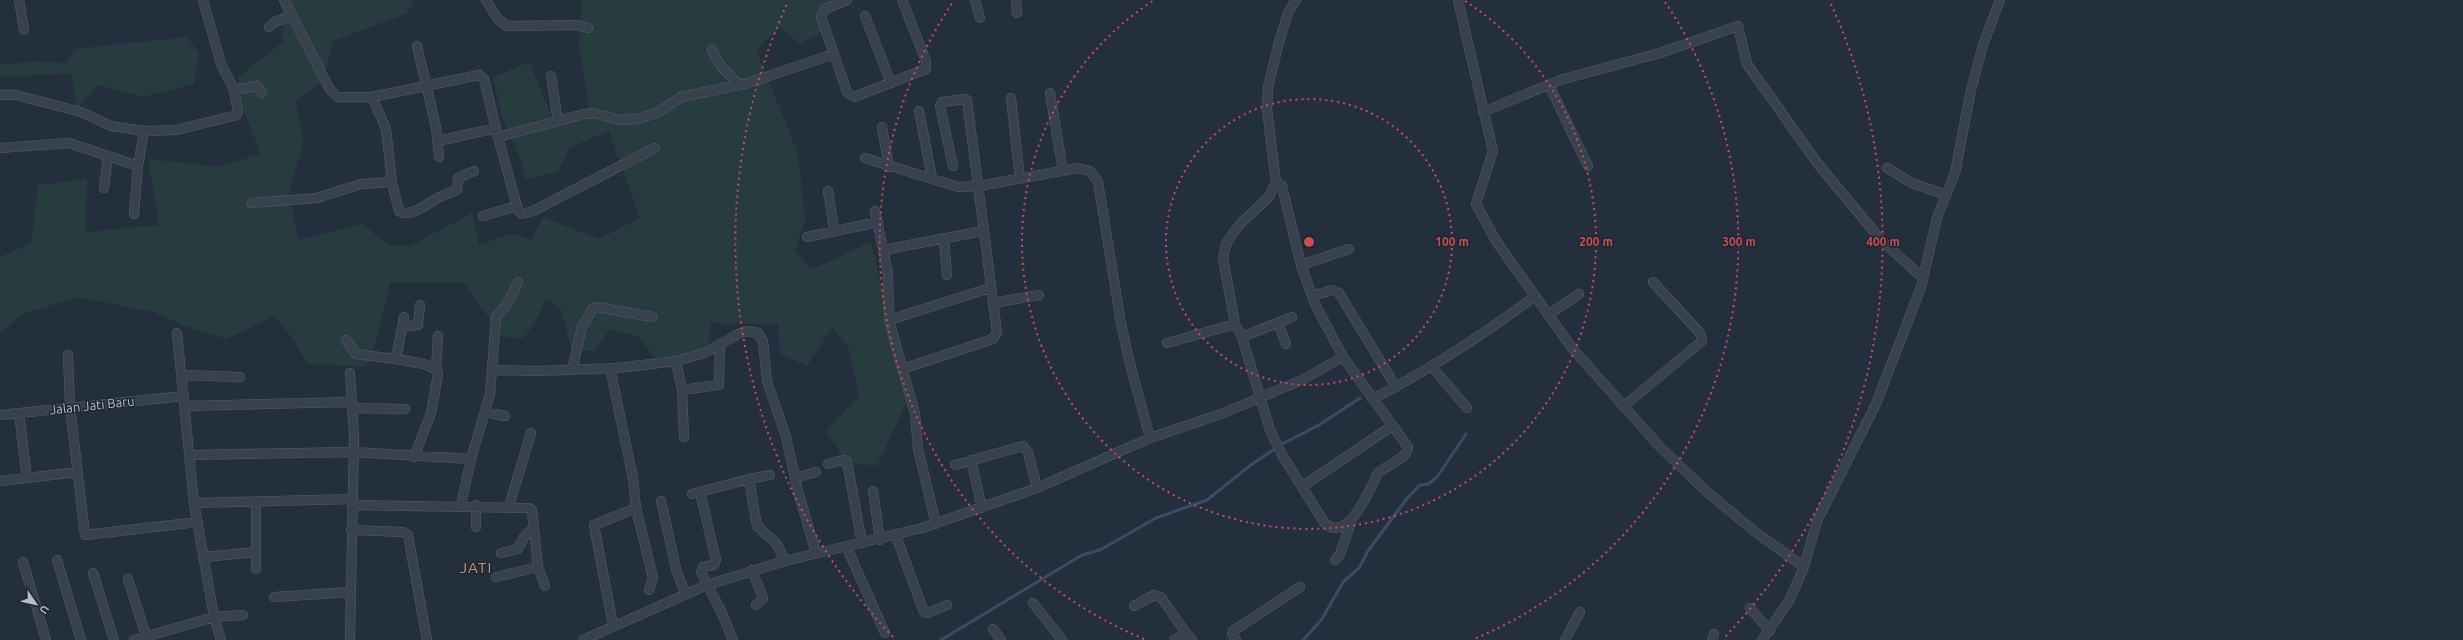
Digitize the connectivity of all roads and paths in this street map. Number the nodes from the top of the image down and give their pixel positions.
1 (19, 0) edge
2 (203, 0) edge
3 (284, 0) edge
4 (847, 0) edge
5 (902, 0) edge
6 (975, 0) edge
7 (1016, 0) edge
8 (1296, 0) edge
9 (1458, 0) edge
10 (2000, 0) edge
11 (487, 3) edge
12 (1017, 13) dead end
13 (291, 16) junction
14 (865, 16) dead end
15 (980, 18) dead end
16 (269, 26) dead end
17 (588, 28) dead end
18 (24, 30) dead end
19 (417, 46) dead end
20 (712, 50) dead end
21 (834, 54) junction
22 (551, 76) dead end
23 (891, 83) junction
24 (739, 85) junction
25 (1549, 85) junction
26 (426, 86) junction
27 (234, 90) junction
28 (262, 93) dead end
29 (1050, 93) dead end
30 (1, 95) edge
31 (372, 97) junction
32 (1011, 98) dead end
33 (919, 110) dead end
34 (1483, 112) junction
35 (558, 121) junction
36 (882, 127) dead end
37 (496, 128) junction
38 (144, 131) junction
39 (498, 137) junction
40 (438, 140) junction
41 (0, 148) edge
42 (654, 148) dead end
43 (108, 156) junction
44 (439, 157) dead end
45 (865, 158) dead end
46 (138, 166) junction
47 (953, 166) dead end
48 (1588, 166) dead end
49 (889, 167) junction
50 (1887, 168) dead end
51 (474, 171) dead end
52 (1063, 171) junction
53 (932, 178) junction
54 (1020, 179) junction
55 (392, 182) junction
56 (1276, 182) junction
57 (979, 186) junction
58 (104, 188) dead end
59 (828, 191) dead end
60 (1946, 195) junction
61 (252, 203) dead end
62 (517, 206) junction
63 (875, 211) dead end
64 (134, 214) dead end
65 (483, 216) dead end
66 (878, 222) junction
67 (834, 230) junction
68 (983, 231) junction
69 (807, 237) dead end
70 (944, 240) junction
71 (883, 250) junction
72 (1349, 250) dead end
73 (1301, 265) junction
74 (947, 275) dead end
75 (1923, 278) junction
76 (518, 282) dead end
77 (1653, 282) dead end
78 (990, 288) junction
79 (1579, 294) dead end
80 (1039, 295) dead end
81 (1312, 296) junction
82 (1534, 297) junction
83 (993, 303) junction
84 (420, 305) dead end
85 (1548, 315) junction
86 (404, 317) dead end
87 (652, 317) dead end
88 (1292, 317) dead end
89 (889, 320) junction
90 (1278, 323) junction
91 (1235, 324) junction
92 (402, 327) junction
93 (177, 333) dead end
94 (438, 336) dead end
95 (1242, 337) junction
96 (346, 340) dead end
97 (1167, 343) dead end
98 (720, 344) junction
99 (1286, 344) dead end
100 (68, 355) dead end
101 (1343, 357) junction
102 (396, 360) junction
103 (676, 361) junction
104 (1432, 367) junction
105 (610, 368) junction
106 (436, 369) junction
107 (902, 369) junction
108 (492, 370) junction
109 (572, 370) junction
110 (350, 373) dead end
111 (183, 375) junction
112 (240, 377) dead end
113 (1396, 387) junction
114 (682, 390) junction
115 (184, 396) junction
116 (1259, 398) junction
117 (1372, 399) junction
118 (352, 405) junction
119 (70, 406) junction
120 (186, 406) junction
121 (1624, 406) junction
122 (1467, 408) dead end
123 (405, 409) dead end
124 (485, 412) junction
125 (19, 413) junction
126 (0, 415) edge
127 (505, 416) dead end
128 (1392, 426) junction
129 (532, 433) dead end
130 (684, 438) dead end
131 (1150, 438) junction
132 (353, 452) junction
133 (190, 455) junction
134 (414, 457) junction
135 (471, 458) junction
136 (971, 460) junction
137 (828, 464) dead end
138 (955, 465) dead end
139 (78, 472) junction
140 (816, 472) dead end
141 (770, 475) dead end
142 (27, 478) junction
143 (795, 478) junction
144 (749, 479) junction
145 (0, 481) edge
146 (1303, 486) junction
147 (1037, 488) junction
148 (873, 491) dead end
149 (661, 501) dead end
150 (352, 502) junction
151 (256, 503) junction
152 (194, 504) junction
153 (461, 505) junction
154 (476, 505) junction
155 (509, 506) junction
156 (636, 508) junction
157 (982, 508) junction
158 (1352, 520) junction
159 (198, 522) junction
160 (936, 524) junction
161 (476, 527) dead end
162 (532, 529) junction
163 (351, 530) junction
164 (896, 536) junction
165 (880, 540) junction
166 (862, 543) junction
167 (846, 546) junction
168 (255, 552) junction
169 (500, 553) dead end
170 (816, 553) junction
171 (205, 557) junction
172 (57, 560) dead end
173 (1335, 560) dead end
174 (785, 561) junction
175 (23, 562) dead end
176 (538, 567) junction
177 (1804, 567) junction
178 (256, 569) dead end
179 (752, 570) junction
180 (93, 573) dead end
181 (496, 577) dead end
182 (128, 578) dead end
183 (707, 585) junction
184 (545, 586) dead end
185 (1300, 587) dead end
186 (649, 590) dead end
187 (350, 592) junction
188 (686, 594) junction
189 (274, 597) dead end
190 (1033, 603) dead end
191 (756, 605) dead end
192 (947, 605) dead end
193 (1134, 606) dead end
194 (1750, 608) dead end
195 (1580, 612) dead end
196 (243, 615) dead end
197 (214, 617) junction
198 (613, 625) junction
199 (993, 629) dead end
200 (1770, 631) junction
201 (885, 633) dead end
202 (146, 636) junction
203 (161, 636) edge
204 (1189, 637) edge
205 (46, 640) edge
206 (81, 640) edge
207 (114, 640) edge
208 (134, 640) edge
209 (221, 640) edge
210 (350, 640) edge
211 (428, 640) edge
212 (583, 640) edge
213 (733, 640) edge
214 (1001, 640) edge
215 (1062, 640) edge
216 (1174, 640) edge
217 (1236, 640) edge
218 (1565, 640) edge
219 (1762, 640) edge

1 - 18 street
2 - 27 street
3 - 13 street
4 - 21 street
5 - 23 street
6 - 15 street
7 - 12 street
8 - 56 street
9 - 34 street
10 - 60 street
11 - 17 street
13 - 16 street
13 - 31 street
14 - 23 street
19 - 26 street
20 - 24 street
21 - 23 street
21 - 24 street
22 - 35 street
24 - 35 street
25 - 34 street
25 - 48 street
25 - 75 street
26 - 31 street
26 - 37 street
26 - 40 street
27 - 28 street
27 - 38 street
29 - 52 street
30 - 38 street
31 - 55 street
32 - 54 street
33 - 53 street
34 - 82 street
35 - 39 street
36 - 49 street
37 - 39 street
37 - 40 street
38 - 46 street
39 - 62 street
40 - 44 street
41 - 43 street
42 - 62 street
43 - 46 street
43 - 58 street
45 - 49 street
46 - 64 street
47 - 57 street
49 - 53 street
50 - 60 street
51 - 55 street
52 - 54 street
52 - 131 street
53 - 57 street
54 - 57 street
55 - 61 street
56 - 73 street
56 - 91 street
57 - 68 street
59 - 67 street
60 - 75 street
62 - 65 street
63 - 66 street
66 - 67 street
66 - 71 street
67 - 69 street
68 - 70 street
68 - 78 street
70 - 71 street
70 - 74 street
71 - 89 street
72 - 73 street
73 - 81 street
75 - 177 street
76 - 108 street
77 - 121 street
78 - 83 street
78 - 89 street
79 - 85 street
80 - 83 street
81 - 101 street
81 - 113 street
82 - 85 street
82 - 104 street
83 - 107 street
84 - 92 street
85 - 121 street
86 - 92 street
87 - 109 street
88 - 90 street
89 - 107 street
90 - 95 street
90 - 99 street
91 - 95 street
91 - 97 street
92 - 102 street
93 - 111 street
94 - 106 street
95 - 116 street
96 - 102 street
98 - 103 street
98 - 114 street
98 - 143 street
100 - 119 street
101 - 116 street
101 - 117 street
102 - 106 street
103 - 105 street
103 - 114 street
104 - 113 street
104 - 122 street
105 - 109 street
105 - 156 street
106 - 134 street
107 - 160 street
108 - 109 street
108 - 124 street
110 - 118 street
111 - 112 street
111 - 115 street
113 - 117 street
114 - 130 street
115 - 119 street, Jalan Jati Baru
115 - 120 street
116 - 131 street
116 - 146 street
117 - 128 street
118 - 120 street
118 - 123 street
118 - 132 street
119 - 125 street, Jalan Jati Baru
119 - 139 street
120 - 133 street
121 - 177 street
124 - 127 street
124 - 135 street
125 - 126 street, Jalan Jati Baru
125 - 142 street
128 - 146 street
128 - 158 street
129 - 155 street
131 - 147 street
132 - 133 street
132 - 134 street
132 - 150 street
133 - 152 street
134 - 135 street
135 - 153 street
136 - 138 street
136 - 147 street
136 - 157 street
137 - 166 street
139 - 142 street
139 - 159 street
140 - 143 street
141 - 144 street
142 - 145 street
143 - 170 street
144 - 174 street
144 - 183 street
146 - 158 street
147 - 157 street
148 - 165 street
149 - 188 street
150 - 151 street
150 - 153 street
150 - 163 street
151 - 152 street
151 - 168 street
152 - 159 street
153 - 154 street
154 - 155 street
154 - 161 street
155 - 162 street
156 - 186 street
156 - 198 street
157 - 160 street
158 - 173 street
159 - 171 street
160 - 164 street
162 - 169 street
162 - 176 street
163 - 187 street
163 - 211 street
164 - 165 street
164 - 192 street
165 - 166 street
166 - 167 street
167 - 170 street
167 - 201 street
168 - 171 street
168 - 178 street
170 - 174 street
171 - 197 street
172 - 206 street
174 - 179 street
175 - 205 street
176 - 181 street
176 - 184 street
177 - 200 street
179 - 183 street
179 - 191 street
180 - 207 street
182 - 202 street
183 - 188 street
183 - 213 street
185 - 217 street
187 - 189 street
187 - 210 street
188 - 198 street
190 - 215 street
193 - 204 street
194 - 200 street
195 - 218 street
196 - 197 street
197 - 203 street
197 - 209 street
198 - 212 street
199 - 214 street
200 - 219 street
202 - 203 street
202 - 208 street
204 - 216 street

